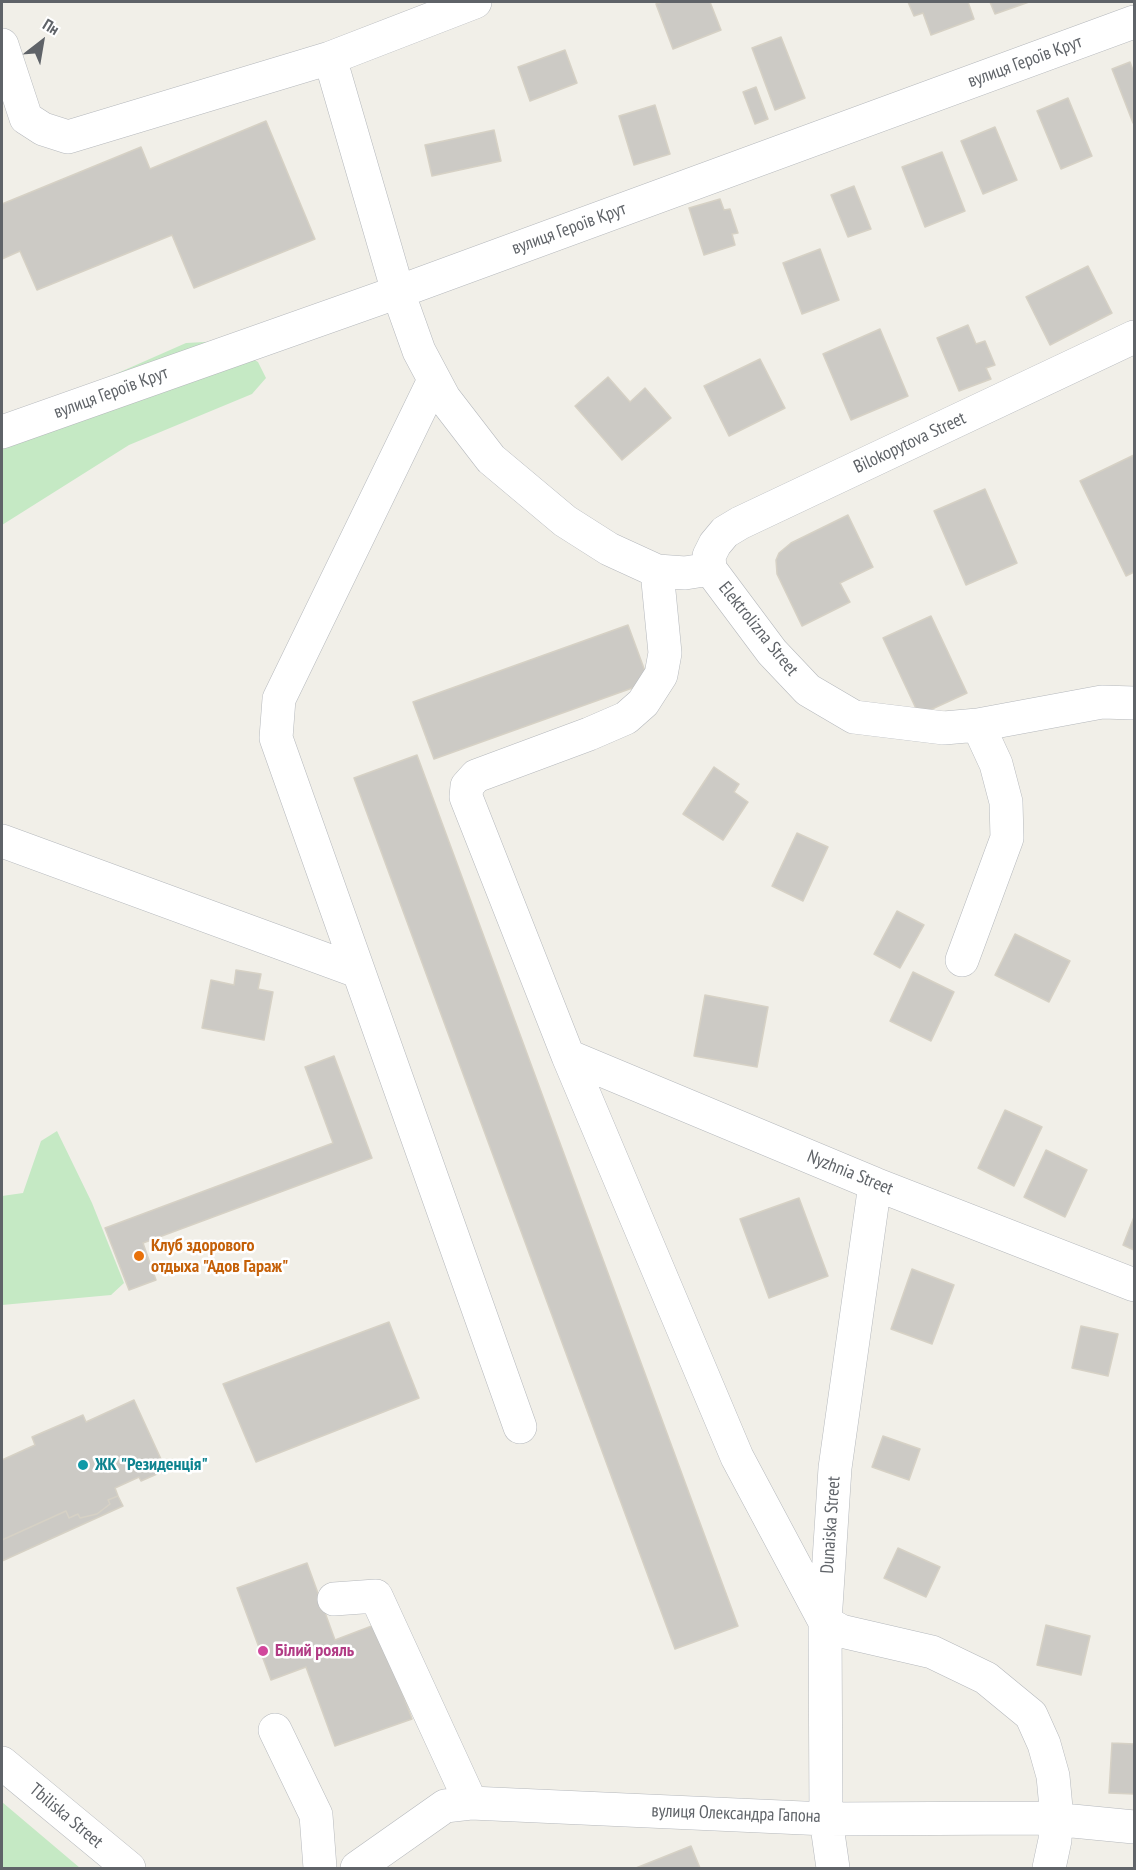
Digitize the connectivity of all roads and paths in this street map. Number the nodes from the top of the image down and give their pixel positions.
1 (475, 2) edge
2 (1134, 22) edge
3 (2, 45) edge
4 (330, 58) junction
5 (10, 98) edge
6 (398, 292) junction
7 (1134, 337) edge
8 (434, 380) junction
9 (2, 432) edge
10 (710, 569) junction
11 (657, 571) junction
12 (1134, 703) edge
13 (978, 725) junction
14 (2, 841) edge
15 (962, 960) dead end
16 (357, 971) junction
17 (568, 1056) junction
18 (874, 1184) junction
19 (1134, 1285) edge
20 (520, 1426) dead end
21 (334, 1599) dead end
22 (825, 1622) junction
23 (275, 1730) dead end
24 (2, 1763) edge
25 (471, 1803) junction
26 (825, 1818) junction
27 (1056, 1819) junction
28 (1134, 1827) edge
29 (129, 1869) edge
30 (320, 1869) edge
31 (357, 1869) edge
32 (833, 1869) edge
33 (1049, 1869) edge

1 - 4 street
2 - 6 street, вулиця Героїв Крут
3 - 5 street
4 - 5 street
4 - 6 street, Elektrolizna Street
6 - 8 street, Elektrolizna Street
6 - 9 street, вулиця Героїв Крут
7 - 10 street, Bilokopytova Street
8 - 11 street, Elektrolizna Street
8 - 16 street
10 - 11 street, Elektrolizna Street
10 - 13 street, Elektrolizna Street
11 - 17 street
12 - 13 street, Elektrolizna Street
13 - 15 street
14 - 16 street
16 - 20 street
17 - 18 street, Nyzhnia Street
17 - 22 street
18 - 19 street, Nyzhnia Street
18 - 22 street, Dunaiska Street
21 - 25 street
22 - 26 street, Dunaiska Street
22 - 27 street
23 - 30 street
24 - 29 street, Tbiliska Street
25 - 26 street, вулиця Олександра Гапона
25 - 31 street, вулиця Олександра Гапона
26 - 27 street, вулиця Олександра Гапона
26 - 32 street, Dunaiska Street
27 - 28 street, вулиця Олександра Гапона
27 - 33 street

